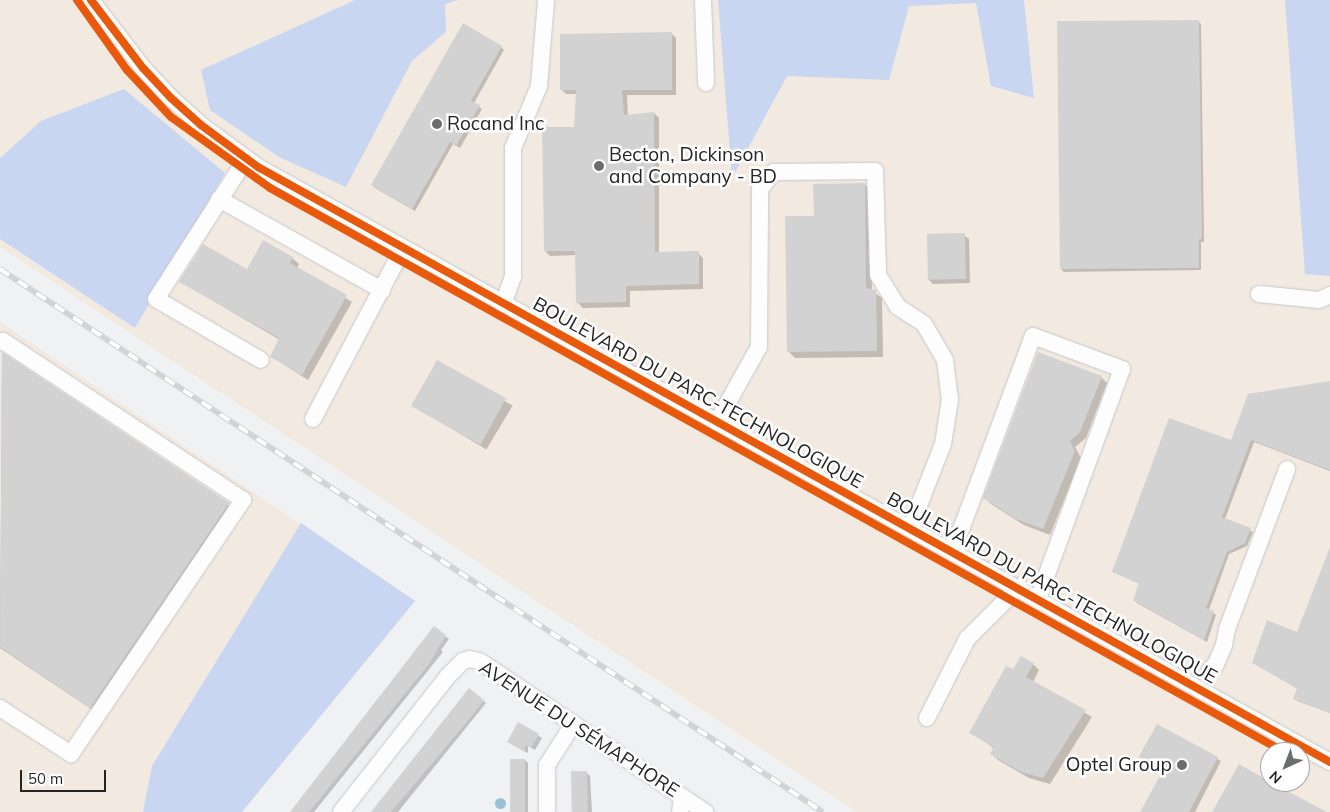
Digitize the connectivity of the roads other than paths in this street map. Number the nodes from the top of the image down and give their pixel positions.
1 (91, 0) edge
2 (546, 0) edge
3 (703, 0) edge
4 (706, 83) dead end
5 (246, 158) junction
6 (219, 199) junction
7 (403, 248) junction
8 (382, 290) junction
9 (1259, 294) dead end
10 (1325, 300) edge
11 (503, 304) junction
12 (0, 342) edge
13 (261, 360) dead end
14 (313, 419) dead end
15 (717, 422) junction
16 (1287, 469) dead end
17 (910, 528) junction
18 (953, 551) junction
19 (1019, 588) junction
20 (1038, 598) junction
21 (1204, 691) junction
22 (0, 708) edge
23 (926, 718) dead end
24 (572, 726) junction
25 (1330, 762) edge
26 (681, 805) edge
27 (341, 812) edge
28 (547, 812) edge
29 (705, 812) edge

1 - 5 street, BOULEVARD DU PARC-TECHNOLOGIQUE
2 - 11 street
3 - 4 street
5 - 6 street
5 - 7 street, BOULEVARD DU PARC-TECHNOLOGIQUE
6 - 8 street
6 - 13 street
7 - 8 street
7 - 11 street, BOULEVARD DU PARC-TECHNOLOGIQUE
8 - 14 street
9 - 10 street
11 - 15 street, BOULEVARD DU PARC-TECHNOLOGIQUE
12 - 22 street
15 - 17 street, BOULEVARD DU PARC-TECHNOLOGIQUE
15 - 17 street
16 - 21 street
17 - 18 street, BOULEVARD DU PARC-TECHNOLOGIQUE
18 - 19 street, BOULEVARD DU PARC-TECHNOLOGIQUE
18 - 20 street
19 - 20 street, BOULEVARD DU PARC-TECHNOLOGIQUE
19 - 23 street
20 - 21 street, BOULEVARD DU PARC-TECHNOLOGIQUE
21 - 25 street, BOULEVARD DU PARC-TECHNOLOGIQUE
24 - 26 street, AVENUE DU SÉMAPHORE
24 - 27 street, AVENUE DU SÉMAPHORE
24 - 28 street
26 - 29 street, AVENUE DU SÉMAPHORE

